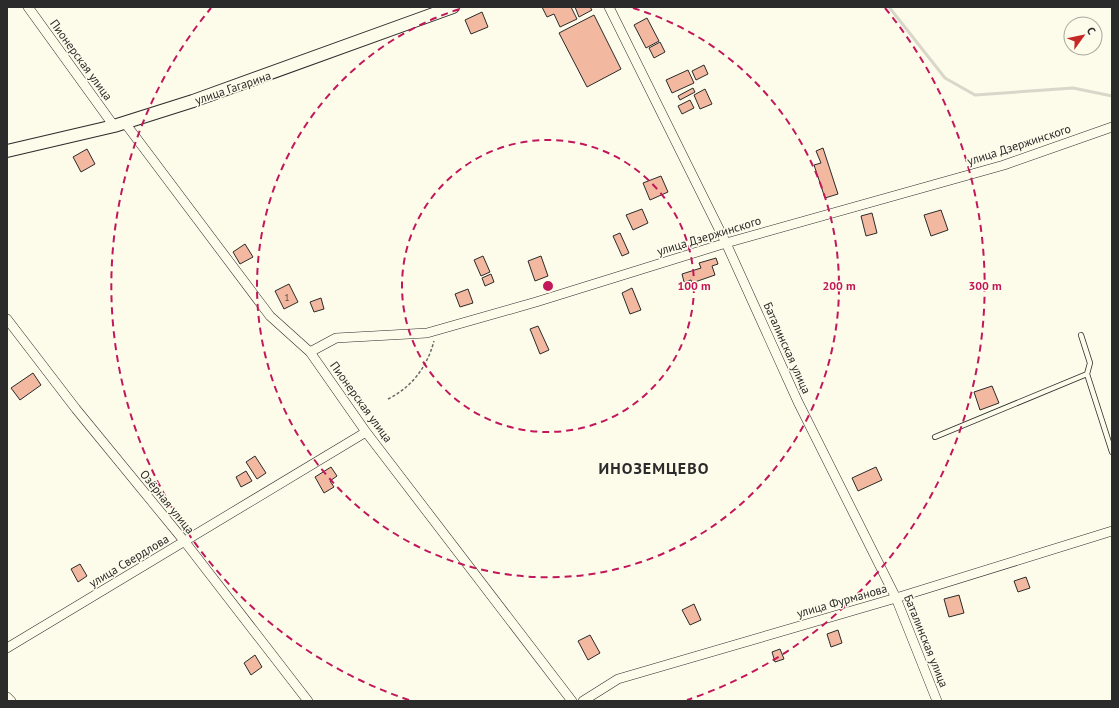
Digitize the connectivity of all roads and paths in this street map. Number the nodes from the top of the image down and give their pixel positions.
1 (28, 7) edge
2 (453, 7) edge
3 (609, 7) edge
4 (120, 125) junction
5 (1112, 127) edge
6 (7, 151) edge
7 (726, 243) junction
8 (7, 319) edge
9 (437, 330) junction
10 (1081, 335) dead end
11 (310, 352) junction
12 (1087, 374) junction
13 (388, 398) dead end
14 (366, 432) junction
15 (935, 437) dead end
16 (1112, 452) edge
17 (1112, 531) edge
18 (185, 542) junction
19 (896, 598) junction
20 (7, 648) edge
21 (7, 697) edge
22 (11, 701) edge
23 (308, 701) edge
24 (572, 701) edge
25 (583, 701) edge
26 (937, 701) edge

1 - 4 street, Пионерская улица
2 - 4 main road, улица Гагарина
3 - 7 street, Баталинская улица
4 - 6 main road, улица Гагарина
4 - 11 street, Пионерская улица
5 - 7 street, улица Дзержинского
7 - 9 street, улица Дзержинского
7 - 19 street, Баталинская улица
8 - 18 street, Озёрная улица
9 - 11 street, улица Дзержинского
9 - 13 path
10 - 12 lane
11 - 14 street, Пионерская улица
12 - 15 lane
12 - 16 lane
14 - 18 street, улица Свердлова
14 - 24 street, Пионерская улица
17 - 19 street, улица Фурманова
18 - 20 street, улица Свердлова
18 - 23 street, Озёрная улица
19 - 25 street, улица Фурманова
19 - 26 street, Баталинская улица
21 - 22 street

